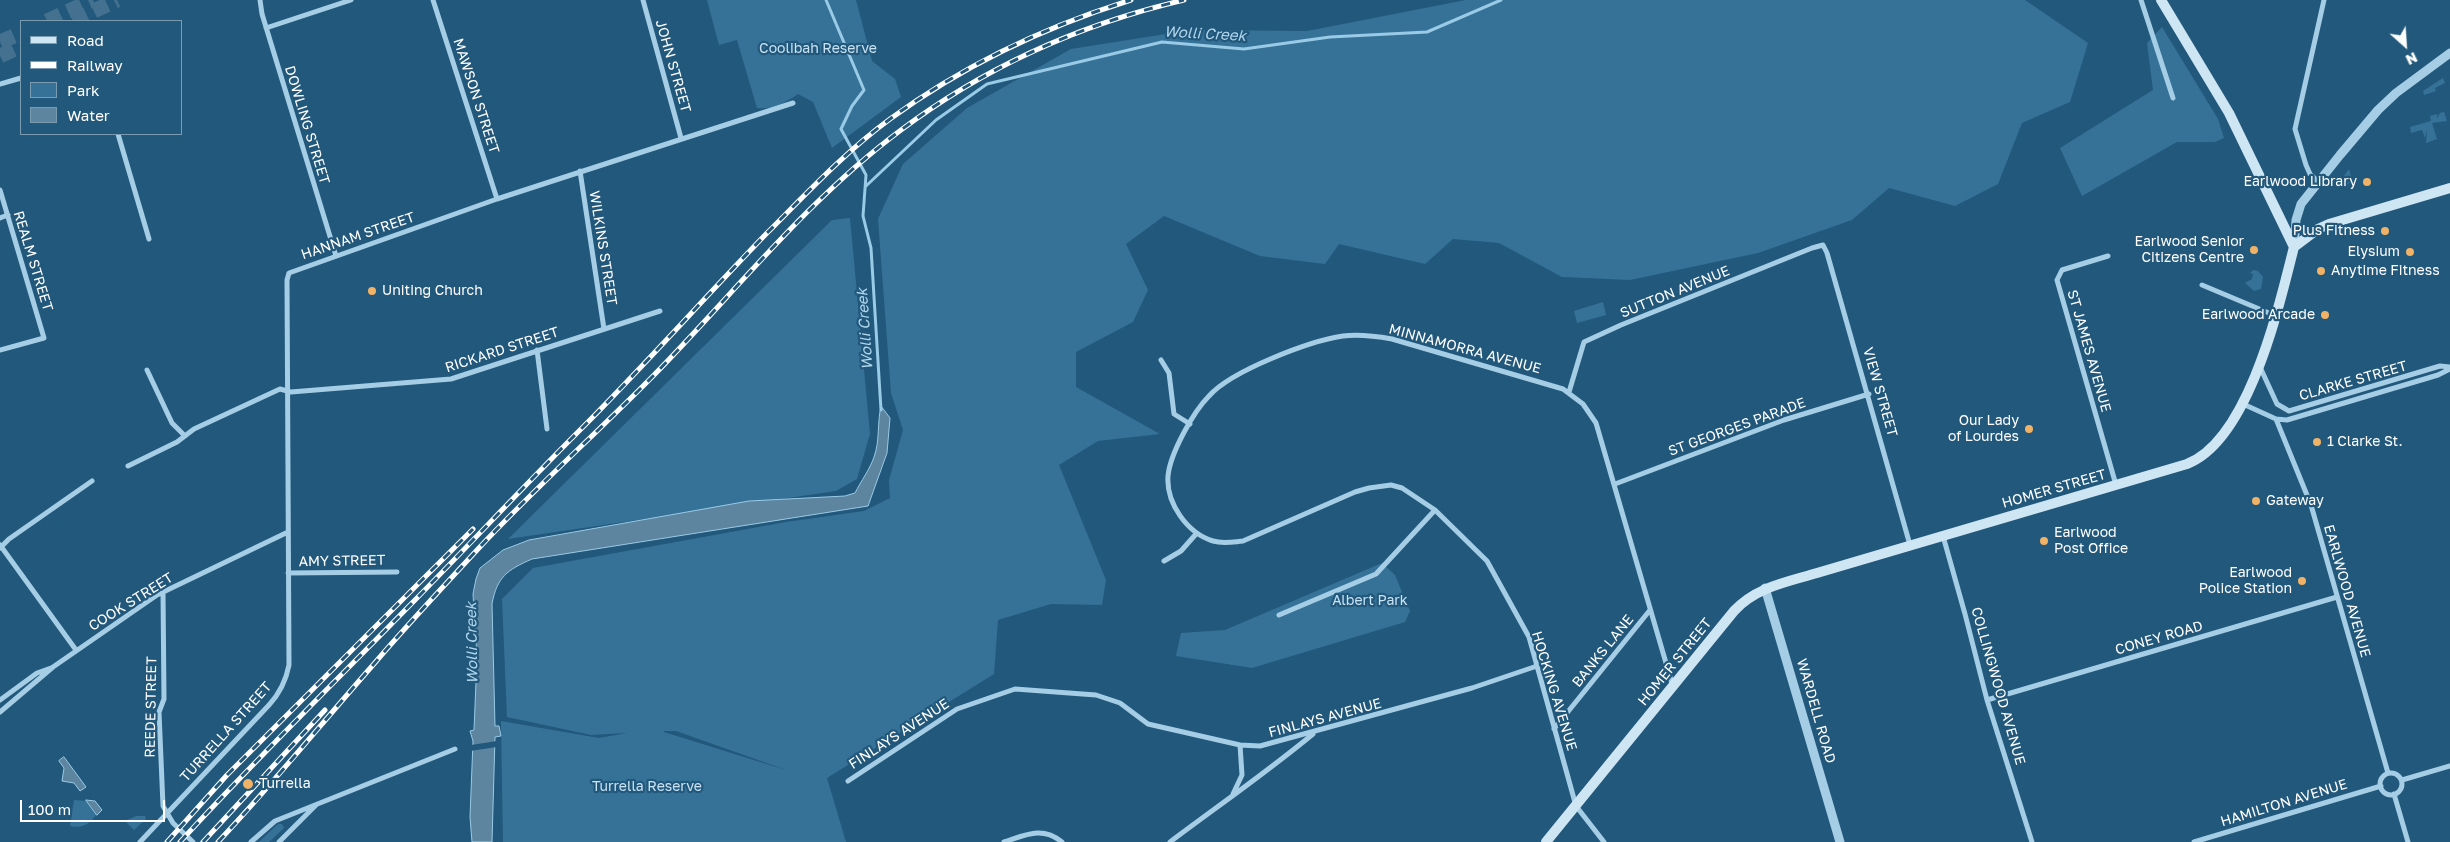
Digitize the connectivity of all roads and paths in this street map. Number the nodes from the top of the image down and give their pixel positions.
1 (260, 0) edge
2 (351, 0) edge
3 (433, 0) edge
4 (643, 0) edge
5 (2141, 0) edge
6 (2161, 0) edge
7 (2324, 0) edge
8 (266, 28) junction
9 (2450, 53) edge
10 (20, 78) edge
11 (0, 84) edge
12 (2173, 98) dead end
13 (793, 103) dead end
14 (118, 135) edge
15 (681, 138) junction
16 (580, 171) junction
17 (2319, 182) junction
18 (2450, 188) edge
19 (0, 190) edge
20 (497, 199) junction
21 (8, 216) junction
22 (0, 218) edge
23 (149, 239) dead end
24 (1823, 245) joint
25 (2294, 247) junction
26 (336, 256) junction
27 (2108, 256) dead end
28 (2202, 284) dead end
29 (660, 311) dead end
30 (2277, 316) junction
31 (604, 329) junction
32 (0, 350) edge
33 (536, 350) junction
34 (1162, 360) dead end
35 (2259, 363) junction
36 (2450, 368) edge
37 (147, 370) dead end
38 (287, 391) junction
39 (1569, 392) junction
40 (1869, 394) junction
41 (2242, 404) junction
42 (2276, 419) junction
43 (1190, 424) junction
44 (547, 429) dead end
45 (185, 436) junction
46 (128, 466) dead end
47 (92, 481) dead end
48 (1615, 484) junction
49 (2116, 485) junction
50 (1435, 510) junction
51 (288, 532) junction
52 (1196, 534) junction
53 (1943, 536) junction
54 (1910, 546) junction
55 (0, 547) edge
56 (1164, 561) dead end
57 (397, 572) dead end
58 (288, 573) junction
59 (1766, 588) junction
60 (164, 591) junction
61 (2337, 597) junction
62 (1650, 610) junction
63 (1279, 615) dead end
64 (76, 650) junction
65 (1537, 666) junction
66 (53, 667) junction
67 (286, 680) joint
68 (1673, 687) junction
69 (0, 700) edge
70 (1987, 700) junction
71 (0, 712) edge
72 (1554, 729) junction
73 (1316, 732) junction
74 (1240, 745) junction
75 (455, 749) dead end
76 (2450, 766) edge
77 (2388, 773) junction
78 (2402, 780) junction
79 (848, 781) dead end
80 (2381, 786) junction
81 (1233, 794) junction
82 (2394, 794) junction
83 (318, 803) junction
84 (1576, 806) junction
85 (166, 814) junction
86 (140, 842) edge
87 (193, 842) edge
88 (251, 842) edge
89 (279, 842) edge
90 (1004, 842) edge
91 (1062, 842) edge
92 (1170, 842) edge
93 (1546, 842) edge
94 (1604, 842) edge
95 (1840, 842) edge
96 (2032, 842) edge
97 (2194, 842) edge
98 (2408, 842) edge

1 - 8 street, DOWLING STREET
2 - 8 street
3 - 20 street, MAWSON STREET
4 - 15 street, JOHN STREET
5 - 12 street
6 - 25 main road
7 - 17 street
8 - 26 street, DOWLING STREET
9 - 17 street, HOMER STREET
10 - 11 street
13 - 15 street, HANNAM STREET
14 - 23 street
15 - 16 street, HANNAM STREET
16 - 20 street, HANNAM STREET
16 - 31 street, WILKINS STREET
17 - 25 street, HOMER STREET
18 - 25 main road
19 - 21 street, REALM STREET
20 - 26 street, HANNAM STREET
21 - 22 street
21 - 32 street, REALM STREET
24 - 39 street, SUTTON AVENUE
24 - 40 street, VIEW STREET
25 - 30 main road, HOMER STREET
26 - 38 street, HANNAM STREET
27 - 49 street, ST JAMES AVENUE
28 - 30 street
29 - 31 street, RICKARD STREET
30 - 35 main road, HOMER STREET
31 - 33 street, RICKARD STREET
33 - 38 street, RICKARD STREET
33 - 44 street
34 - 43 street
35 - 36 street, CLARKE STREET
35 - 41 main road, HOMER STREET
36 - 42 street, CLARKE STREET
37 - 45 street
38 - 45 street, RICKARD STREET
38 - 51 street, HANNAM STREET
39 - 43 street, MINNAMORRA AVENUE
39 - 48 street, MINNAMORRA AVENUE
40 - 48 street, ST GEORGES PARADE
40 - 54 street, VIEW STREET
41 - 42 street, CLARKE STREET
41 - 49 main road, HOMER STREET
42 - 61 street, EARLWOOD AVENUE
43 - 52 street, MINNAMORRA AVENUE
45 - 46 street, RICKARD STREET
47 - 55 street
48 - 62 street, MINNAMORRA AVENUE
49 - 53 main road, HOMER STREET
50 - 52 street, HOCKING AVENUE
50 - 63 street
50 - 65 street, HOCKING AVENUE
51 - 58 street, HANNAM STREET
51 - 60 street, COOK STREET
52 - 56 street
53 - 54 main road, HOMER STREET
53 - 70 street, COLLINGWOOD AVENUE
54 - 59 main road, HOMER STREET
55 - 64 street
57 - 58 street, AMY STREET
58 - 67 street, HANNAM STREET
59 - 68 main road, HOMER STREET
59 - 95 street, WARDELL ROAD
60 - 64 street, COOK STREET
60 - 85 street, REEDE STREET
61 - 70 street, CONEY ROAD
61 - 77 street, EARLWOOD AVENUE
62 - 68 street, MINNAMORRA AVENUE
62 - 72 street, BANKS LANE
64 - 66 street, COOK STREET
65 - 72 street, HOCKING AVENUE
65 - 73 street, FINLAYS AVENUE
66 - 69 street
66 - 71 street, COOK STREET
67 - 85 street, TURRELLA STREET
68 - 84 main road, HOMER STREET
70 - 96 street, COLLINGWOOD AVENUE
72 - 84 street, HOCKING AVENUE
73 - 74 street, FINLAYS AVENUE
73 - 81 street
74 - 79 street, FINLAYS AVENUE
74 - 81 street
75 - 83 street
76 - 78 street
77 - 78 street
77 - 80 street
78 - 82 street
80 - 82 street
80 - 97 street, HAMILTON AVENUE
81 - 92 street
82 - 98 street
83 - 88 street
83 - 89 street
84 - 93 main road, HOMER STREET
84 - 94 street
85 - 86 street, TURRELLA STREET
85 - 87 street, REEDE STREET
90 - 91 street

